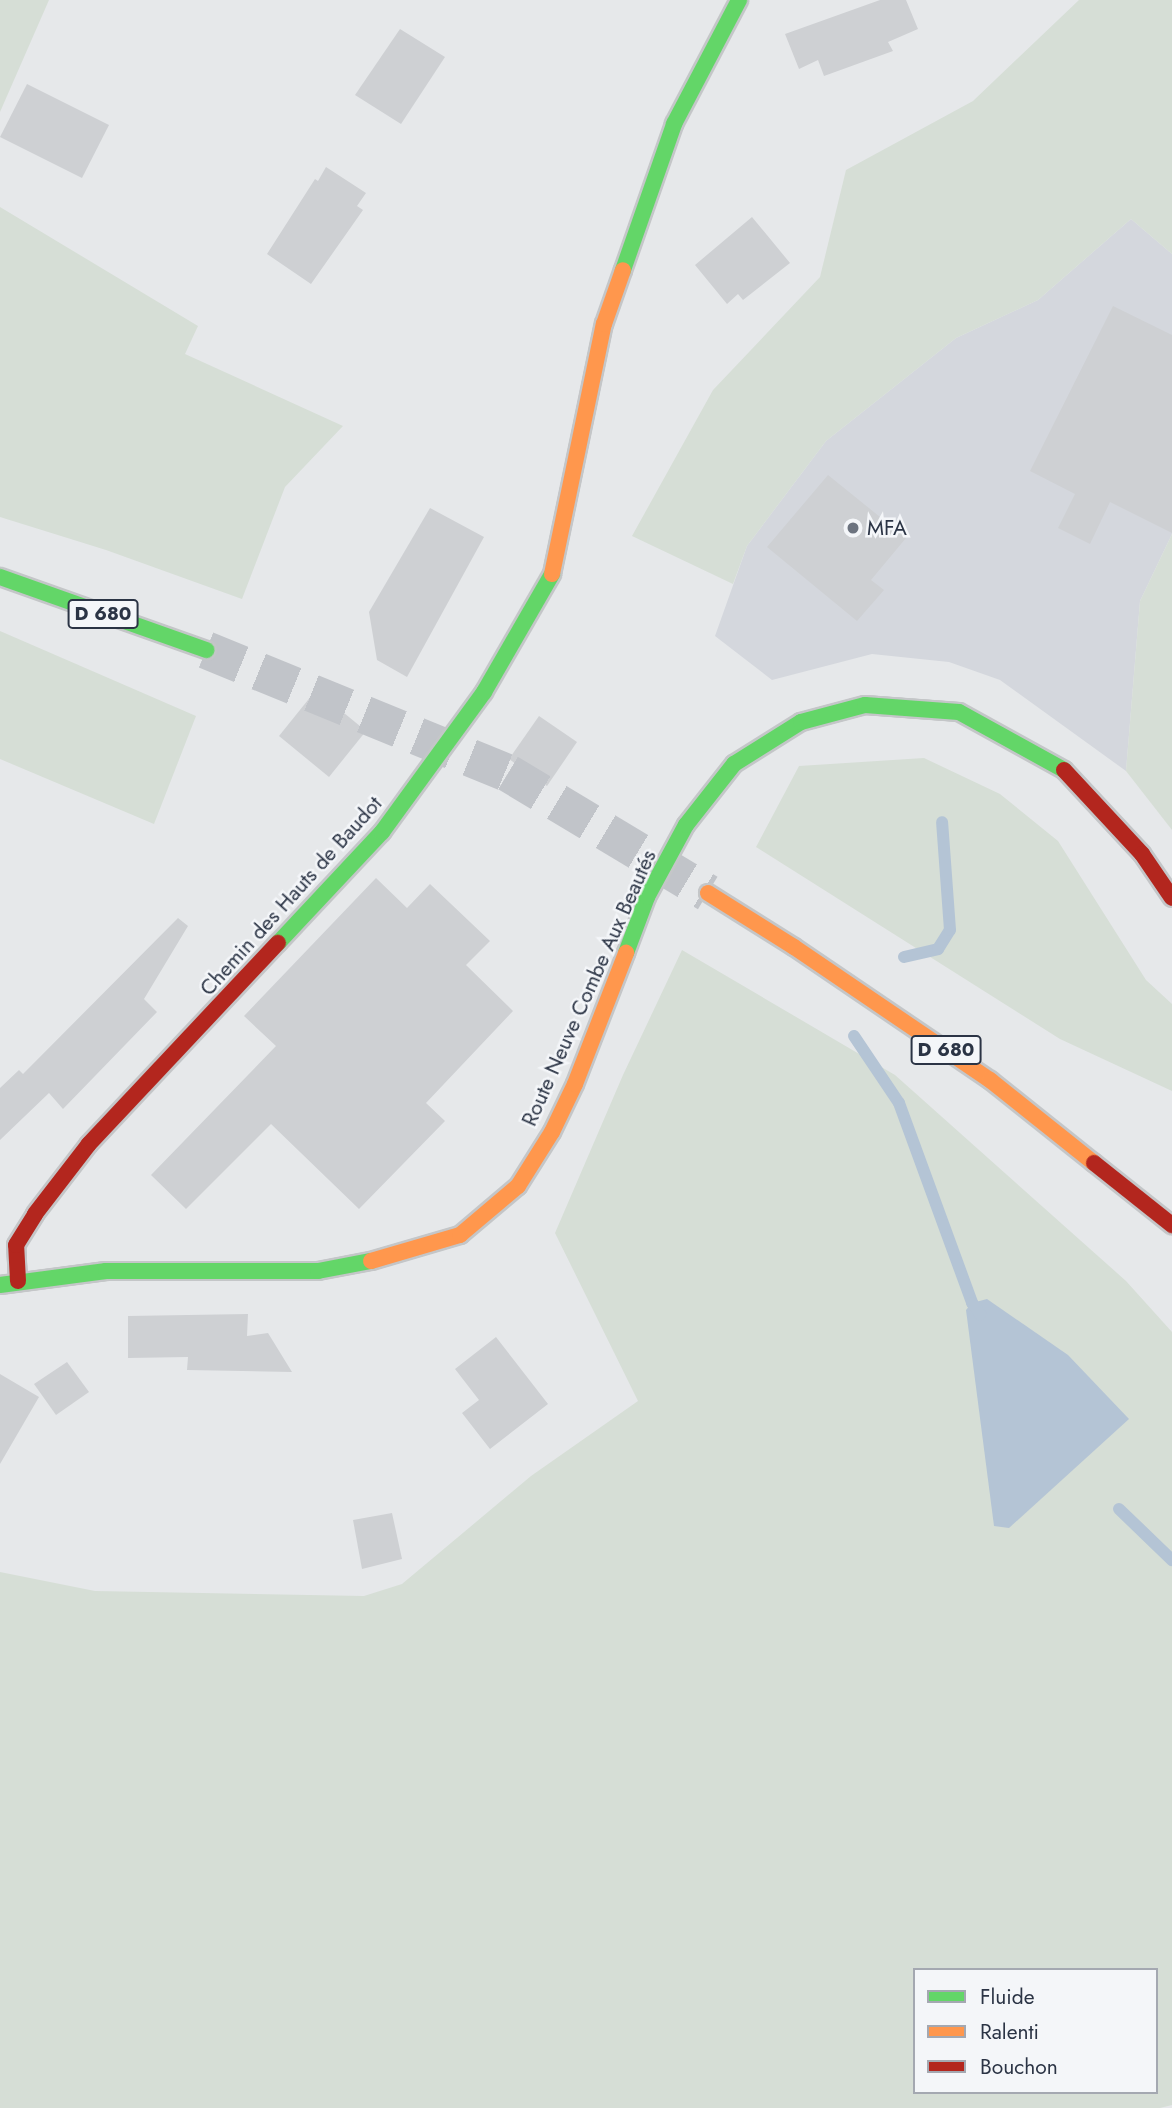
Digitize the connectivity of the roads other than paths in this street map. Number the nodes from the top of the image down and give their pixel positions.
1 (739, 0) edge
2 (0, 578) edge
3 (206, 650) tunnel mouth
4 (708, 893) tunnel mouth
5 (1172, 898) edge
6 (1172, 1225) edge
7 (18, 1281) junction
8 (0, 1285) edge

1 - 7 main road, Chemin des Hauts de Baudot
2 - 3 main road, D 680
4 - 6 main road, D 680
5 - 7 main road, Route Neuve Combe Aux Beautés
7 - 8 main road, Route Neuve Combe Aux Beautés

